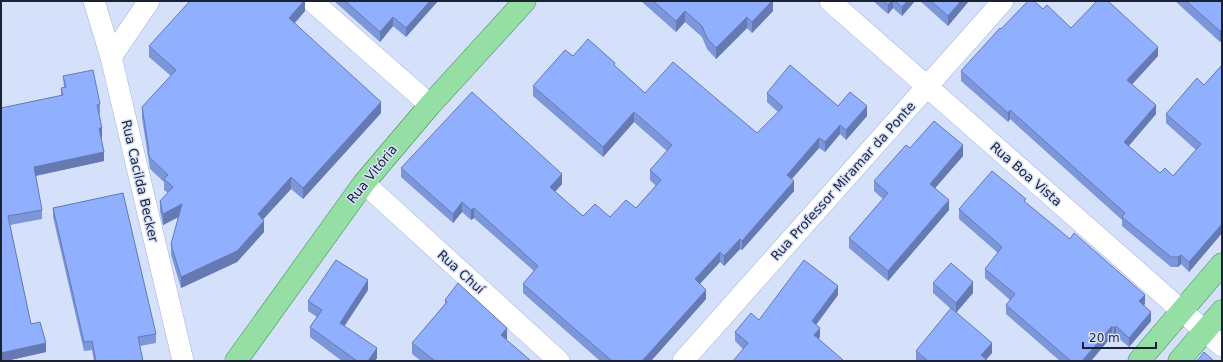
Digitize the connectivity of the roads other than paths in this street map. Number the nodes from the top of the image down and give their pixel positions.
1 (94, 1) edge
2 (149, 1) edge
3 (312, 1) edge
4 (525, 1) edge
5 (830, 1) edge
6 (1003, 1) edge
7 (111, 57) junction
8 (927, 87) junction
9 (430, 105) junction
10 (364, 183) junction
11 (1222, 264) edge
12 (1182, 310) junction
13 (1222, 311) edge
14 (1205, 331) junction
15 (1222, 346) edge
16 (183, 361) edge
17 (236, 361) edge
18 (559, 361) edge
19 (683, 361) edge
20 (1139, 361) edge
21 (1179, 361) edge

1 - 7 street, Rua Cacilda Becker
2 - 7 street
3 - 9 street
4 - 9 main road, Rua Vitória
5 - 8 street, Rua Boa Vista
6 - 8 street, Rua Professor Miramar da Ponte
7 - 16 street, Rua Cacilda Becker
8 - 12 street, Rua Boa Vista
8 - 19 street, Rua Professor Miramar da Ponte
9 - 10 main road, Rua Vitória
10 - 17 main road, Rua Vitória
10 - 18 street, Rua Chuí
11 - 12 main road
12 - 14 street, Rua Boa Vista
12 - 20 main road
13 - 14 main road
14 - 15 street, Rua Boa Vista
14 - 21 main road

